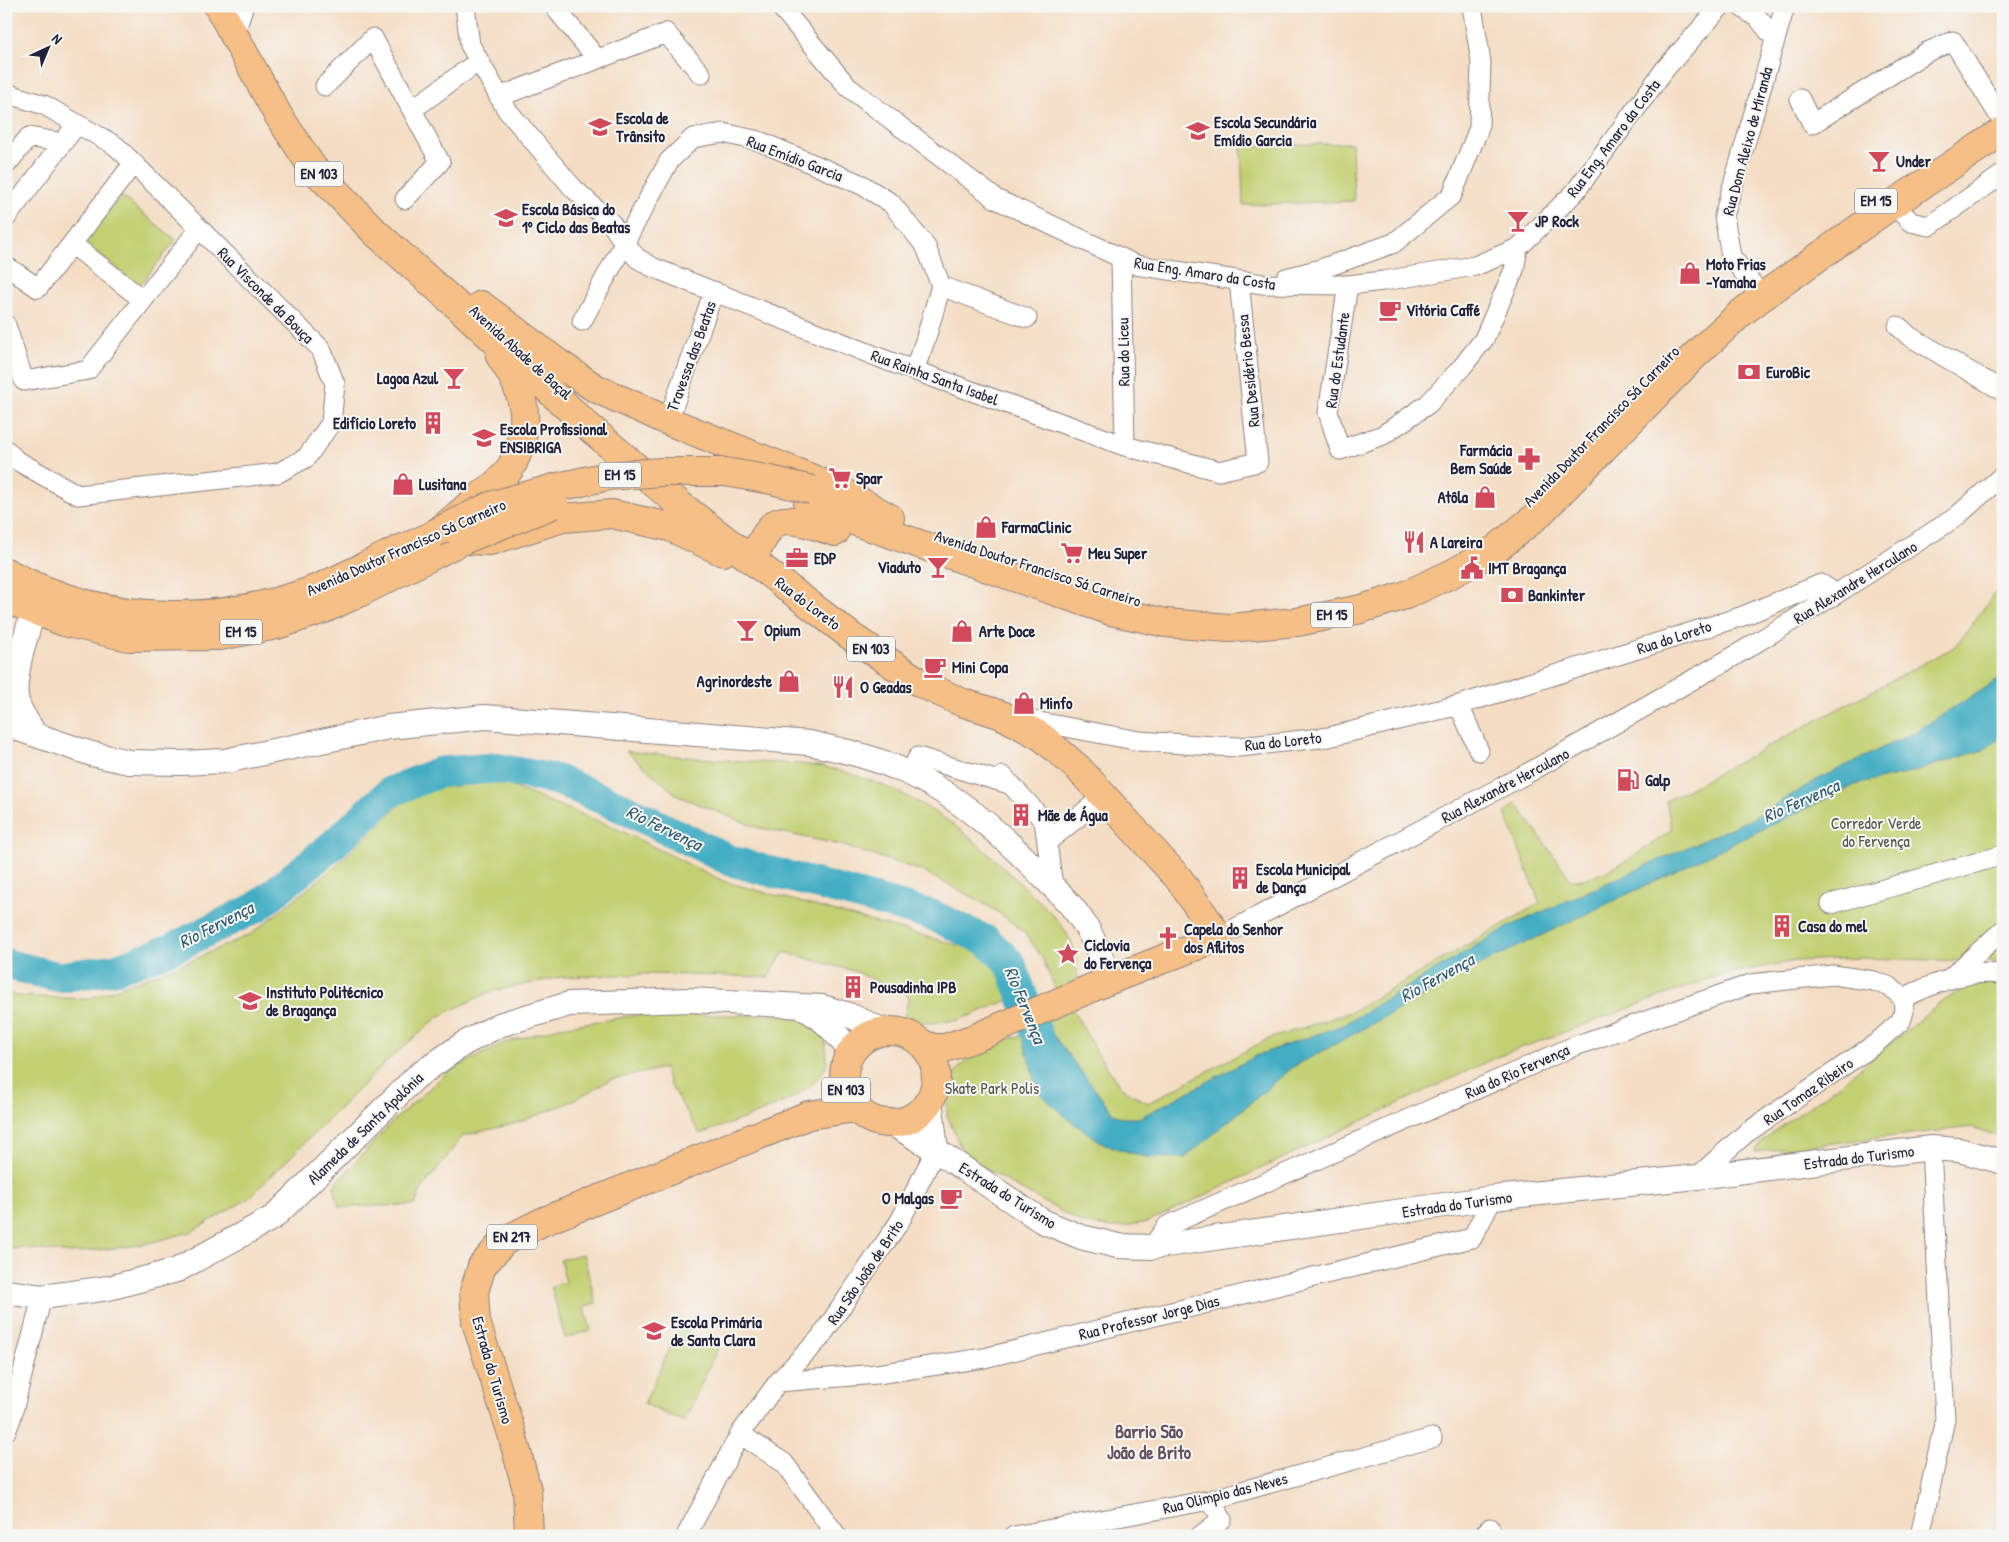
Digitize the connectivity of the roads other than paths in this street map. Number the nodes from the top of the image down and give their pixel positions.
1 (465, 6) edge
2 (1472, 6) edge
3 (1735, 6) edge
4 (1740, 6) edge
5 (1785, 6) edge
6 (784, 7) edge
7 (1718, 9) edge
8 (230, 10) edge
9 (557, 10) dead end
10 (1775, 38) junction
11 (597, 59) junction
12 (479, 60) junction
13 (701, 74) dead end
14 (325, 86) dead end
15 (6, 92) edge
16 (499, 97) junction
17 (1800, 99) dead end
18 (413, 109) junction
19 (2002, 122) edge
20 (77, 124) junction
21 (63, 143) junction
22 (134, 164) junction
23 (6, 166) edge
24 (2003, 174) edge
25 (405, 199) dead end
26 (1893, 204) junction
27 (6, 218) edge
28 (199, 229) junction
29 (72, 244) junction
30 (625, 244) junction
31 (1518, 248) junction
32 (1121, 258) junction
33 (6, 266) edge
34 (433, 272) junction
35 (1239, 281) junction
36 (1263, 284) junction
37 (1348, 285) junction
38 (941, 286) junction
39 (1757, 290) junction
40 (714, 291) junction
41 (143, 300) junction
42 (462, 309) junction
43 (1027, 318) dead end
44 (582, 321) dead end
45 (6, 326) edge
46 (1898, 326) dead end
47 (914, 370) junction
48 (2003, 391) edge
49 (668, 421) junction
50 (1125, 446) junction
51 (6, 450) edge
52 (1258, 462) joint
53 (2003, 475) edge
54 (810, 498) junction
55 (890, 518) junction
56 (435, 533) junction
57 (463, 540) junction
58 (910, 541) junction
59 (752, 560) junction
60 (12, 584) edge
61 (1836, 594) junction
62 (34, 611) junction
63 (64, 622) junction
64 (26, 639) junction
65 (1459, 705) junction
66 (6, 712) edge
67 (1002, 715) junction
68 (36, 736) junction
69 (1479, 751) dead end
70 (910, 774) junction
71 (1104, 796) junction
72 (1046, 842) junction
73 (2003, 854) edge
74 (1053, 886) junction
75 (1831, 904) dead end
76 (2003, 930) edge
77 (1219, 937) junction
78 (2003, 975) edge
79 (1110, 980) junction
80 (1948, 980) junction
81 (1903, 998) junction
82 (796, 1006) junction
83 (884, 1031) junction
84 (975, 1038) junction
85 (922, 1044) junction
86 (847, 1065) junction
87 (933, 1092) junction
88 (856, 1108) junction
89 (809, 1114) junction
90 (891, 1123) junction
91 (1931, 1148) junction
92 (936, 1150) junction
93 (2003, 1162) edge
94 (1697, 1177) junction
95 (1493, 1198) junction
96 (1152, 1247) junction
97 (6, 1292) edge
98 (42, 1297) junction
99 (778, 1382) junction
100 (6, 1431) edge
101 (740, 1434) junction
102 (1432, 1438) dead end
103 (1210, 1500) junction
104 (529, 1536) edge
105 (686, 1536) edge
106 (837, 1536) edge
107 (1014, 1536) edge
108 (1200, 1536) edge
109 (1920, 1536) edge

1 - 12 street, Rua Rainha Santa Isabel
2 - 36 street
3 - 7 street
4 - 10 street
5 - 10 street, Rua Dom Aleixo de Miranda
6 - 32 street, Rua Eng. Amaro da Costa
7 - 31 street, Rua Eng. Amaro da Costa
8 - 34 main road, Avenida Abade de Baçal / EN 103
8 - 42 main road, Avenida Abade de Baçal / EN 103
9 - 11 street
10 - 39 street, Rua Dom Aleixo de Miranda
11 - 13 street
11 - 16 street
12 - 16 street, Rua Rainha Santa Isabel
12 - 18 street
14 - 18 street
15 - 20 street, Rua Visconde da Bouça
16 - 30 street, Rua Rainha Santa Isabel
17 - 19 street
18 - 25 street
19 - 26 main road, Avenida Doutor Francisco Sá Carneiro / EM 15
19 - 39 main road, Avenida Doutor Francisco Sá Carneiro / EM 15
20 - 21 street
20 - 22 street, Rua Visconde da Bouça
21 - 23 street
21 - 27 street
22 - 28 street, Rua Visconde da Bouça
22 - 29 street
24 - 26 street
26 - 39 main road, Avenida Doutor Francisco Sá Carneiro / EM 15
28 - 41 street
28 - 51 street, Rua Visconde da Bouça
29 - 33 street
29 - 41 street
30 - 38 street, Rua Emídio Garcia
30 - 40 street, Rua Rainha Santa Isabel
30 - 44 street, Rua Emídio Garcia
31 - 37 street, Rua Eng. Amaro da Costa
31 - 37 street, Rua do Estudante
32 - 35 street, Rua Eng. Amaro da Costa
32 - 50 street, Rua do Liceu
34 - 49 main road
34 - 59 main road, Avenida Abade de Baçal / EN 103
35 - 36 street, Rua Eng. Amaro da Costa
35 - 52 street, Rua Desidério Bessa
36 - 37 street, Rua Eng. Amaro da Costa
38 - 43 street
38 - 47 street
39 - 55 main road, Avenida Doutor Francisco Sá Carneiro / EM 15
39 - 58 main road, Avenida Doutor Francisco Sá Carneiro / EM 15
40 - 47 street, Rua Rainha Santa Isabel
40 - 49 street, Travessa das Beatas
41 - 45 street
42 - 56 main road
42 - 59 main road, Avenida Abade de Baçal / EN 103
46 - 48 street
47 - 50 street, Rua Rainha Santa Isabel
49 - 55 main road
50 - 52 street, Rua Rainha Santa Isabel
53 - 61 street, Rua Alexandre Herculano
54 - 55 main road, Avenida Doutor Francisco Sá Carneiro / EM 15
54 - 56 main road, Avenida Doutor Francisco Sá Carneiro / EM 15, bridge
54 - 57 main road, Avenida Doutor Francisco Sá Carneiro / EM 15, bridge
54 - 58 main road, Avenida Doutor Francisco Sá Carneiro / EM 15
56 - 60 main road, Avenida Doutor Francisco Sá Carneiro / EM 15
57 - 59 main road
57 - 63 main road, Avenida Doutor Francisco Sá Carneiro / EM 15
58 - 59 main road
59 - 67 main road, Rua do Loreto / EN 103
60 - 62 main road, Avenida Doutor Francisco Sá Carneiro / EM 15
61 - 65 street, Rua do Loreto
61 - 77 street, Rua Alexandre Herculano
62 - 63 main road, Avenida Doutor Francisco Sá Carneiro / EM 15
62 - 64 street
63 - 64 street
64 - 68 street
65 - 67 street, Rua do Loreto
65 - 69 street
66 - 68 street
67 - 71 main road, EN 103
68 - 70 street
70 - 72 street
70 - 74 street
71 - 72 street
71 - 77 main road, EN 103
72 - 74 street
73 - 75 street
74 - 79 street
76 - 80 street
77 - 79 main road, Rua Alexandre Herculano
78 - 80 street
79 - 84 main road, Rua Alexandre Herculano
80 - 81 street
81 - 94 street, Rua Tomaz Ribeiro
81 - 96 street, Rua do Rio Fervença
82 - 83 street, Alameda de Santa Apolónia
82 - 86 street
82 - 98 street, Alameda de Santa Apolónia
83 - 85 main road
83 - 86 main road
84 - 85 main road, Rua Alexandre Herculano
84 - 87 main road, Rua Alexandre Herculano
85 - 87 main road
86 - 88 main road, EN 103
86 - 89 main road, Estrada do Turismo / EN 217
87 - 90 main road
87 - 92 street
88 - 89 main road, Estrada do Turismo / EN 217
88 - 90 main road, EN 103
89 - 104 main road, Estrada do Turismo / EN 217
90 - 92 street, Estrada do Turismo
91 - 93 street, Estrada do Turismo
91 - 94 street, Estrada do Turismo
91 - 109 street
92 - 96 street, Estrada do Turismo
92 - 99 street, Rua São João de Brito
94 - 95 street, Estrada do Turismo
95 - 96 street, Estrada do Turismo
95 - 99 street, Rua Professor Jorge Dias
97 - 98 street, Alameda de Santa Apolónia
98 - 100 street
99 - 101 street, Rua São João de Brito
101 - 105 street, Rua São João de Brito
101 - 106 street
102 - 103 street, Rua Olimpio das Neves
103 - 107 street, Rua Olimpio das Neves
103 - 108 street

